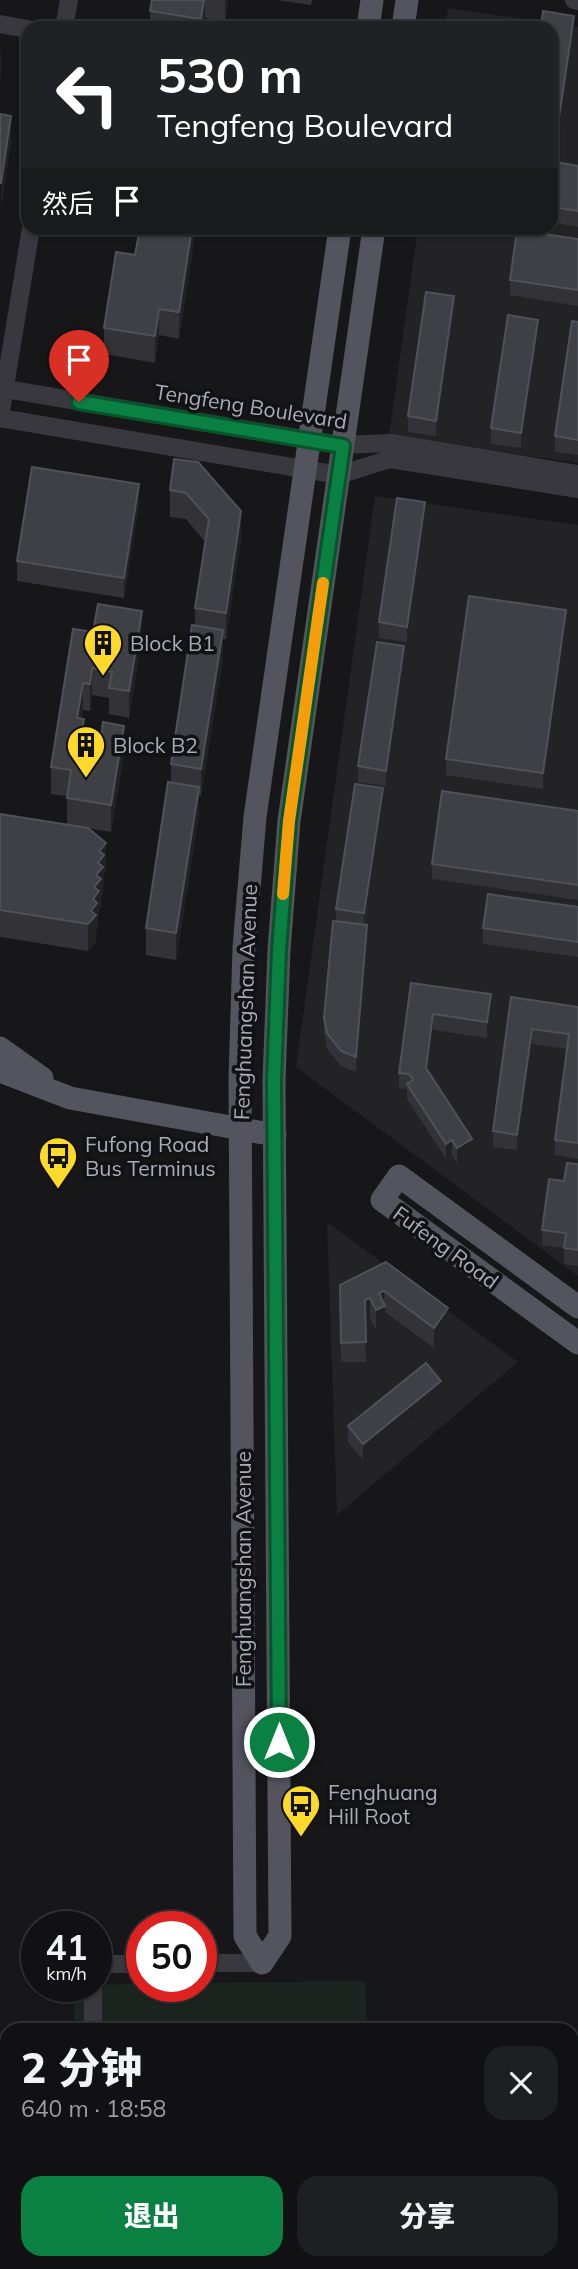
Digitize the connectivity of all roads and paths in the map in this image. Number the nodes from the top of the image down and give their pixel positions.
1 (69, 0) edge
2 (372, 0) edge
3 (407, 0) edge
4 (65, 21) edge
5 (369, 21) edge
6 (404, 21) edge
7 (0, 24) edge
8 (21, 28) edge
9 (30, 235) edge
10 (339, 235) edge
11 (373, 235) edge
12 (2, 389) edge
13 (0, 418) edge
14 (309, 440) junction
15 (343, 446) junction
16 (305, 470) junction
17 (578, 474) edge
18 (339, 475) junction
19 (578, 489) edge
20 (0, 1048) edge
21 (0, 1071) edge
22 (70, 1098) junction
23 (240, 1129) junction
24 (275, 1135) junction
25 (578, 1307) edge
26 (578, 1343) edge
27 (217, 1963) edge
28 (262, 1963) junction
29 (93, 2002) edge
30 (93, 2023) edge

1 - 4 street
2 - 5 main road
3 - 6 main road
7 - 8 street
9 - 12 street
10 - 14 main road, Fenghuangshan Avenue
11 - 15 main road, Fenghuangshan Avenue
12 - 13 street
12 - 14 street, Tengfeng Boulevard
13 - 16 street
14 - 15 street, Tengfeng Boulevard
14 - 16 main road, Fenghuangshan Avenue
15 - 17 street, Tengfeng Boulevard
15 - 18 main road, Fenghuangshan Avenue
16 - 18 street
16 - 23 main road, Fenghuangshan Avenue
18 - 19 street
18 - 24 main road, Fenghuangshan Avenue
20 - 22 main road
21 - 22 main road
22 - 23 main road
23 - 24 main road
23 - 28 main road, Fenghuangshan Avenue
24 - 28 main road, Fenghuangshan Avenue
25 - 26 main road, Fufeng Road
27 - 28 street
29 - 30 street

